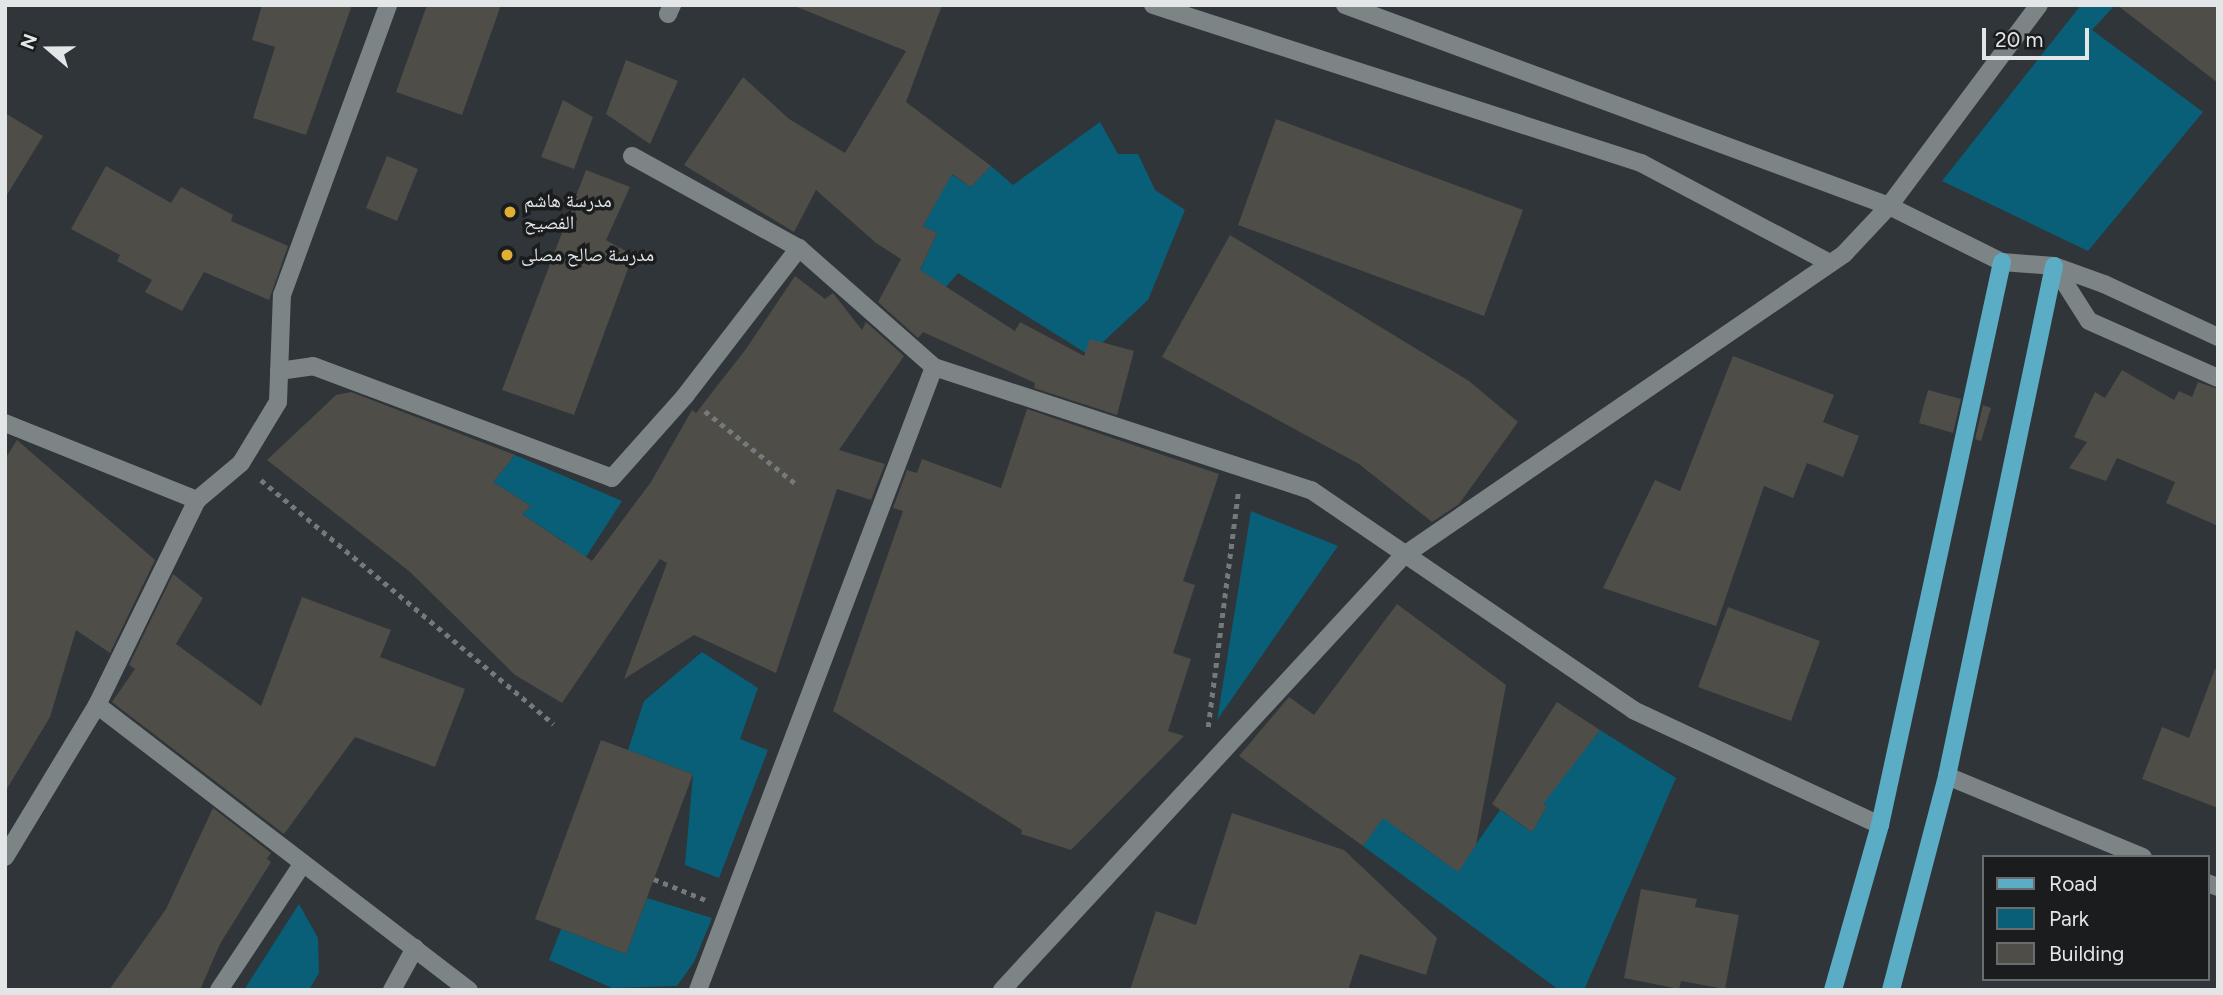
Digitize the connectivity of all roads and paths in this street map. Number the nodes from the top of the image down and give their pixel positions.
1 (388, 5) edge
2 (1153, 5) edge
3 (1345, 5) edge
4 (2039, 5) edge
5 (632, 156) dead end
6 (1889, 206) junction
7 (799, 248) junction
8 (2002, 262) junction
9 (1830, 263) junction
10 (2054, 267) junction
11 (2218, 337) edge
12 (934, 367) junction
13 (279, 371) junction
14 (2218, 378) edge
15 (685, 396) junction
16 (5, 424) edge
17 (241, 463) junction
18 (1241, 468) junction
19 (795, 483) dead end
20 (197, 500) junction
21 (1403, 556) junction
22 (97, 705) junction
23 (554, 724) dead end
24 (1203, 770) junction
25 (1947, 776) junction
26 (1880, 825) junction
27 (2138, 855) edge
28 (5, 857) edge
29 (303, 863) junction
30 (654, 879) dead end
31 (730, 909) junction
32 (415, 948) junction
33 (219, 990) edge
34 (392, 990) edge
35 (469, 990) edge
36 (698, 990) edge
37 (1002, 990) edge
38 (1833, 990) edge
39 (1891, 990) edge

1 - 13 street
2 - 9 street
3 - 6 street
4 - 6 street
5 - 7 street
6 - 8 street
6 - 9 street
7 - 12 street
7 - 15 street
8 - 10 street
8 - 26 main road
9 - 21 street
10 - 11 street
10 - 14 street
10 - 25 main road
12 - 18 street
12 - 31 street
13 - 15 street
13 - 17 street
15 - 19 path
16 - 20 street
17 - 20 street
17 - 23 path
18 - 21 street
18 - 24 path
20 - 22 street
21 - 24 street
21 - 26 street
22 - 28 street
22 - 29 street
24 - 37 street
25 - 27 street
25 - 39 main road
26 - 38 main road
29 - 32 street
29 - 33 street
30 - 31 path
31 - 36 street
32 - 34 street
32 - 35 street

